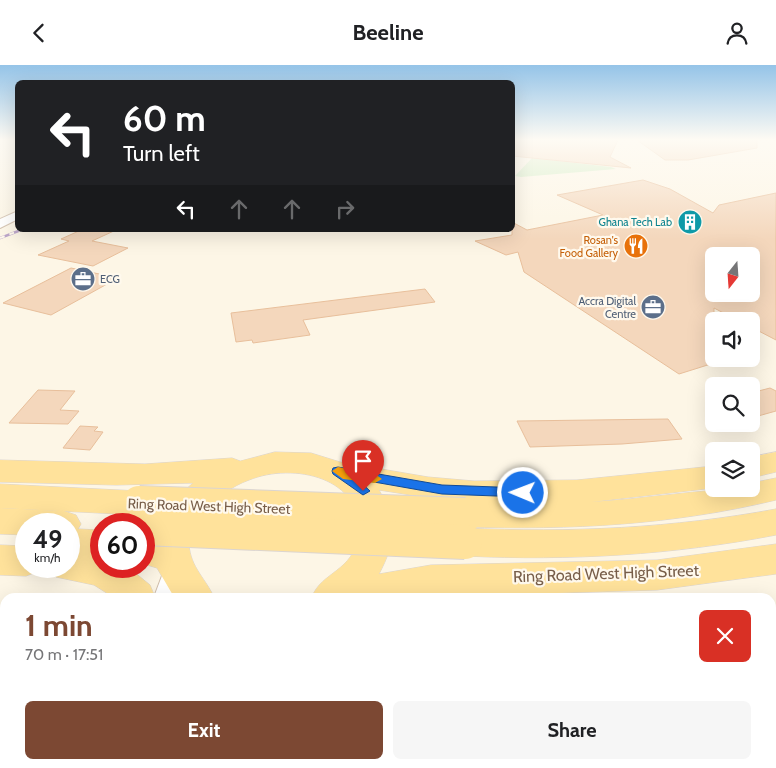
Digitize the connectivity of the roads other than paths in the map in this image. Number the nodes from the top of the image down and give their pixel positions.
1 (15, 216) edge
2 (0, 223) edge
3 (776, 462) edge
4 (760, 466) edge
5 (248, 467) junction
6 (0, 471) edge
7 (338, 471) junction
8 (705, 478) edge
9 (0, 482) edge
10 (776, 489) edge
11 (202, 492) junction
12 (0, 496) edge
13 (0, 521) edge
14 (15, 522) edge
15 (776, 522) edge
16 (155, 528) edge
17 (465, 528) junction
18 (0, 538) edge
19 (15, 539) edge
20 (776, 559) edge
21 (0, 560) edge
22 (15, 561) edge
23 (80, 567) edge
24 (171, 575) edge
25 (126, 588) edge
26 (336, 593) edge
27 (364, 593) edge

1 - 2 street
3 - 4 main road
5 - 6 main road
5 - 7 main road
5 - 11 main road
7 - 8 main road
7 - 26 main road
9 - 11 main road, Ring Road West High Street
10 - 17 main road, Ring Road West High Street
11 - 24 main road
12 - 17 main road, Ring Road West High Street, bridge
13 - 14 main road
15 - 17 main road, Ring Road West High Street
16 - 17 main road, Ring Road West High Street, bridge
18 - 19 main road
20 - 27 main road, Ring Road West High Street
21 - 22 main road
23 - 25 main road

